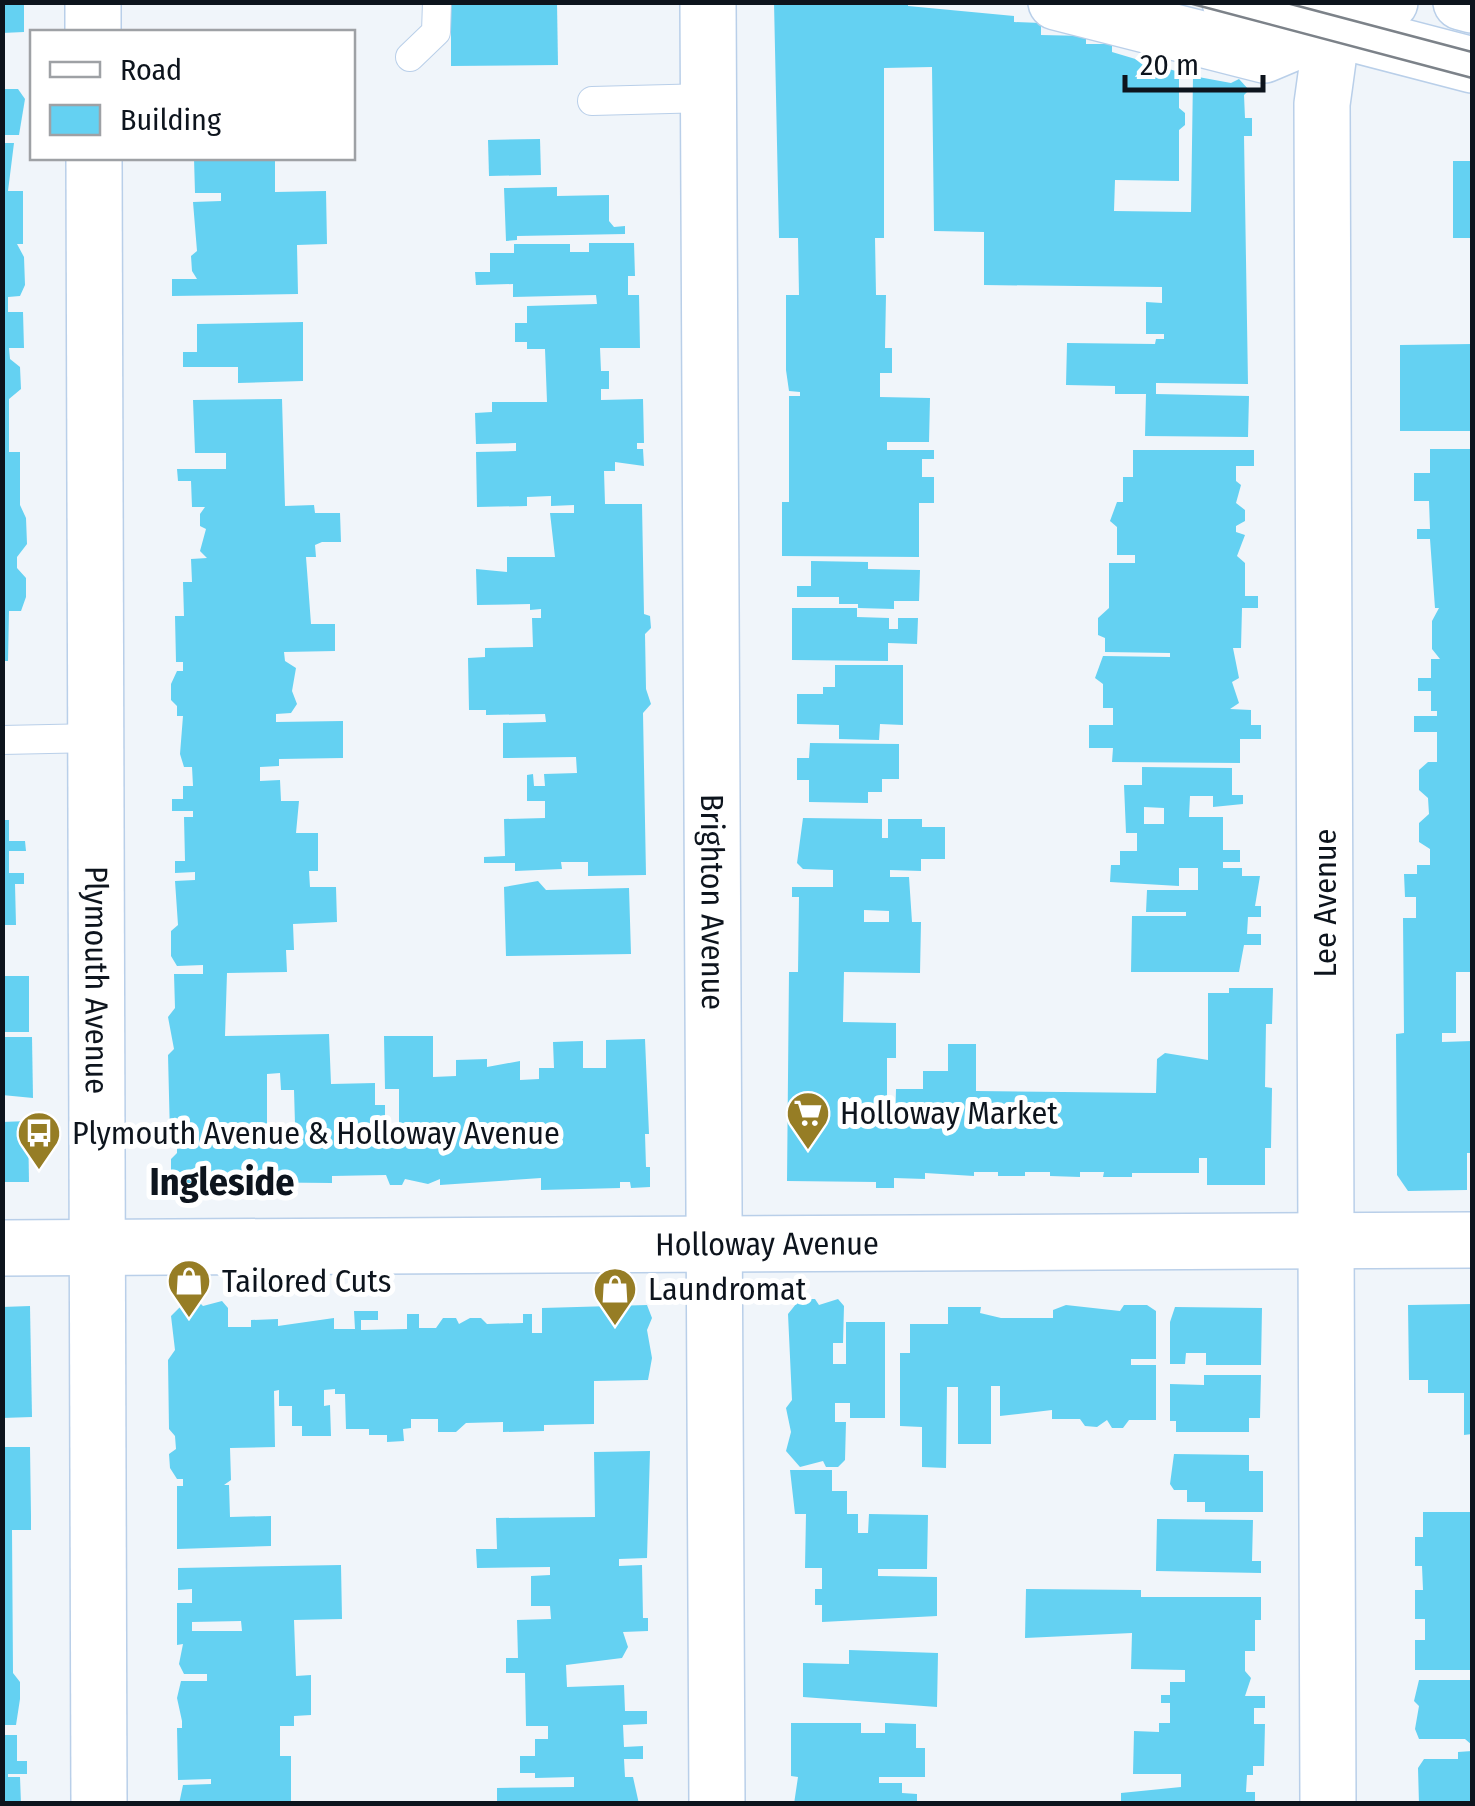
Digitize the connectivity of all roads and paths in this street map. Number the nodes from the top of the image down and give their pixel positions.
1 (93, 2) edge
2 (437, 2) edge
3 (708, 2) edge
4 (1056, 2) edge
5 (1230, 2) edge
6 (1390, 2) edge
7 (1461, 2) edge
8 (1472, 5) edge
9 (1334, 16) edge
10 (94, 30) edge
11 (410, 58) dead end
12 (1472, 65) edge
13 (708, 98) junction
14 (592, 101) dead end
15 (94, 160) edge
16 (96, 738) junction
17 (2, 740) edge
18 (1472, 1240) edge
19 (1327, 1241) junction
20 (715, 1247) junction
21 (2, 1248) edge
22 (98, 1248) junction
23 (99, 1804) edge
24 (716, 1804) edge
25 (1328, 1804) edge

1 - 10 street
2 - 11 lane
3 - 13 street, Brighton Avenue
4 - 9 street
5 - 9 street
6 - 9 street
7 - 8 street
9 - 12 street
9 - 19 street, Lee Avenue
13 - 14 lane
13 - 20 street, Brighton Avenue
15 - 16 street, Plymouth Avenue
16 - 17 lane
16 - 22 street, Plymouth Avenue
18 - 19 street, Holloway Avenue
19 - 20 street, Holloway Avenue
19 - 25 street, Lee Avenue
20 - 22 street, Holloway Avenue
20 - 24 street, Brighton Avenue
21 - 22 street, Holloway Avenue
22 - 23 street, Plymouth Avenue

